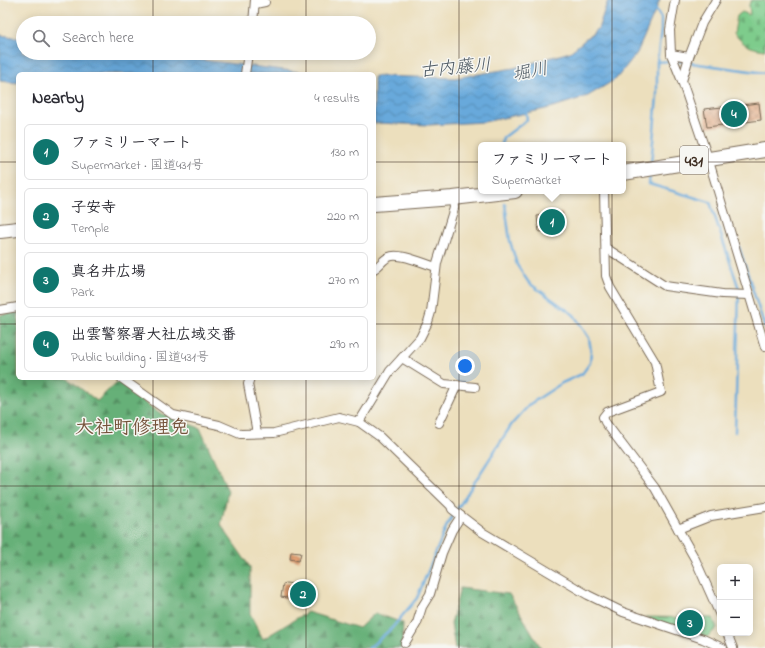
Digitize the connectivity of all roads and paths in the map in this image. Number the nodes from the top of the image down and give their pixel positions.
1 (675, 0) edge
2 (716, 0) edge
3 (255, 2) edge
4 (265, 2) dead end
5 (254, 16) edge
6 (246, 60) edge
7 (673, 61) junction
8 (688, 62) junction
9 (245, 72) edge
10 (682, 81) junction
11 (765, 150) edge
12 (708, 158) junction
13 (626, 172) edge
14 (488, 194) edge
15 (604, 194) edge
16 (453, 198) junction
17 (376, 204) edge
18 (16, 229) edge
19 (0, 231) edge
20 (606, 248) junction
21 (376, 267) edge
22 (436, 267) junction
23 (749, 295) junction
24 (16, 307) edge
25 (0, 310) edge
26 (765, 348) edge
27 (402, 358) junction
28 (124, 380) edge
29 (249, 380) edge
30 (457, 385) junction
31 (475, 386) dead end
32 (359, 422) junction
33 (439, 422) dead end
34 (257, 433) junction
35 (765, 507) edge
36 (460, 516) junction
37 (678, 529) junction
38 (717, 608) edge
39 (728, 636) edge
40 (405, 643) dead end
41 (723, 648) edge
42 (733, 648) edge

1 - 7 street
2 - 8 street
3 - 4 street
3 - 5 street
6 - 9 street
7 - 8 street
7 - 8 street
7 - 10 street
8 - 10 street
10 - 12 street
11 - 12 highway, 431
12 - 13 highway, 431
12 - 23 street
14 - 16 highway
15 - 20 street
16 - 17 highway
16 - 22 street
18 - 19 highway
20 - 23 street
20 - 37 street
21 - 22 street
22 - 27 street
23 - 26 street
24 - 25 street
27 - 30 street
27 - 32 street
28 - 34 street
29 - 34 street
30 - 31 street
30 - 33 street
32 - 34 street
32 - 36 street
35 - 37 street
36 - 40 street
36 - 41 street
37 - 38 street
39 - 42 street

